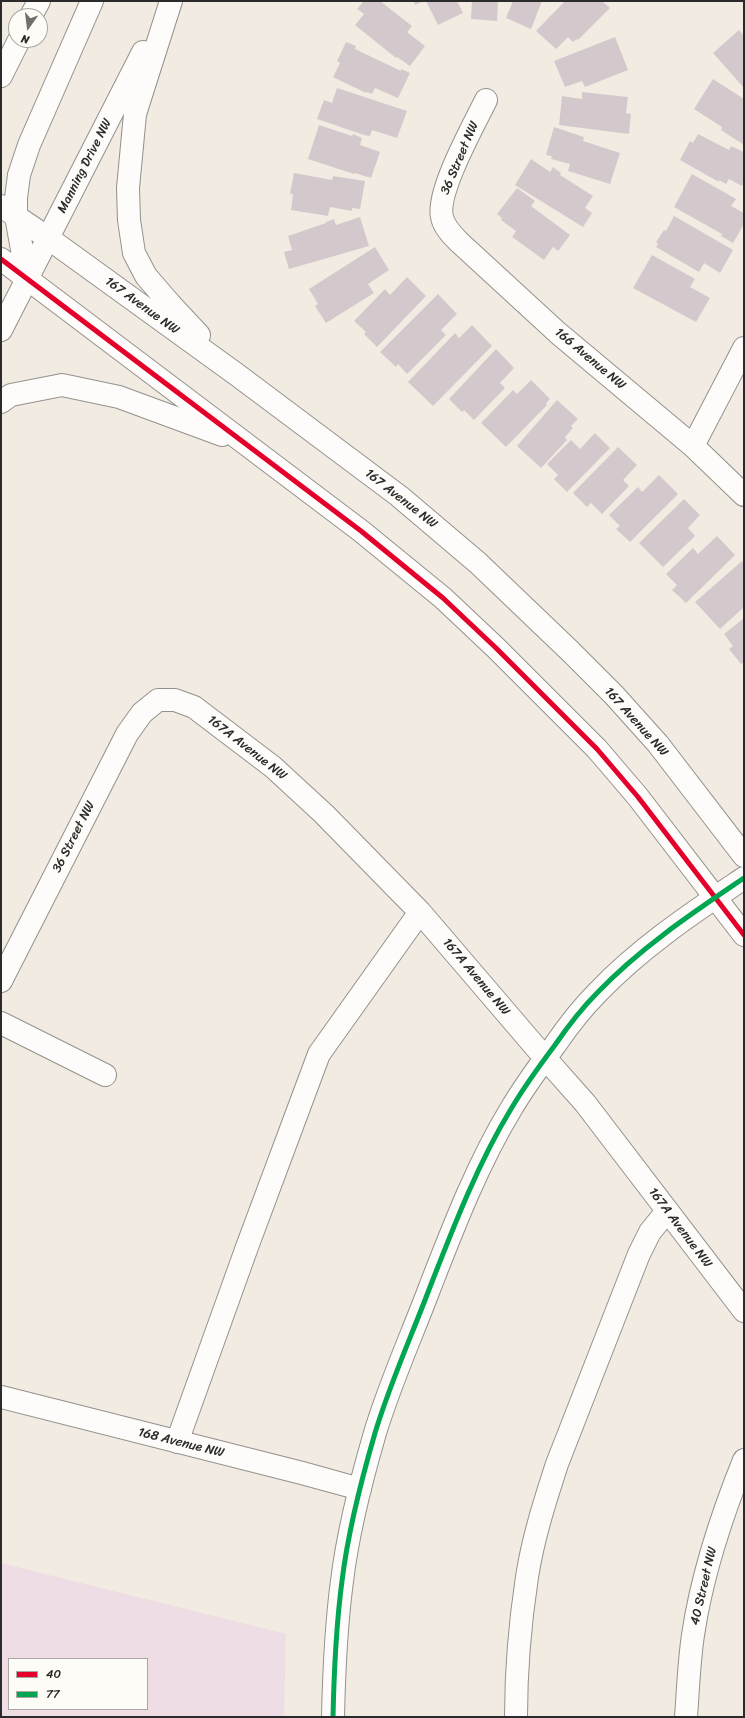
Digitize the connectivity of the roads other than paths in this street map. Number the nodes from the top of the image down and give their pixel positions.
1 (92, 1) edge
2 (170, 1) edge
3 (15, 48) edge
4 (1, 76) edge
5 (486, 100) dead end
6 (8, 211) edge
7 (442, 218) joint
8 (48, 238) junction
9 (1, 259) edge
10 (26, 278) junction
11 (1, 330) edge
12 (744, 348) edge
13 (236, 374) junction
14 (1, 402) edge
15 (246, 444) junction
16 (693, 446) junction
17 (744, 495) edge
18 (158, 700) joint
19 (744, 856) edge
20 (742, 879) edge
21 (716, 897) junction
22 (420, 912) junction
23 (744, 935) edge
24 (1, 981) edge
25 (1, 1023) edge
26 (545, 1058) junction
27 (105, 1075) dead end
28 (667, 1211) junction
29 (744, 1311) edge
30 (1, 1397) edge
31 (177, 1442) junction
32 (744, 1460) edge
33 (360, 1489) junction
34 (333, 1717) edge
35 (516, 1717) edge
36 (686, 1717) edge

1 - 6 street
2 - 8 street, Manning Drive NW
2 - 13 street
3 - 4 street
5 - 7 street, 36 Street NW
6 - 8 street, 167 Avenue NW
6 - 10 street
7 - 16 street, 166 Avenue NW
8 - 10 street, Manning Drive NW
8 - 13 street, 167 Avenue NW
9 - 10 street
10 - 11 street, Manning Drive NW
10 - 15 street
12 - 16 street
13 - 19 street, 167 Avenue NW
14 - 15 street
15 - 21 street
16 - 17 street, 166 Avenue NW
18 - 22 street, 167A Avenue NW
18 - 24 street, 36 Street NW
20 - 21 street
21 - 23 street
21 - 26 street
22 - 26 street, 167A Avenue NW
22 - 31 street
25 - 27 street
26 - 28 street, 167A Avenue NW
26 - 33 street
28 - 29 street, 167A Avenue NW
28 - 35 street
30 - 31 street, 168 Avenue NW
31 - 33 street, 168 Avenue NW
32 - 36 street, 40 Street NW
33 - 34 street

